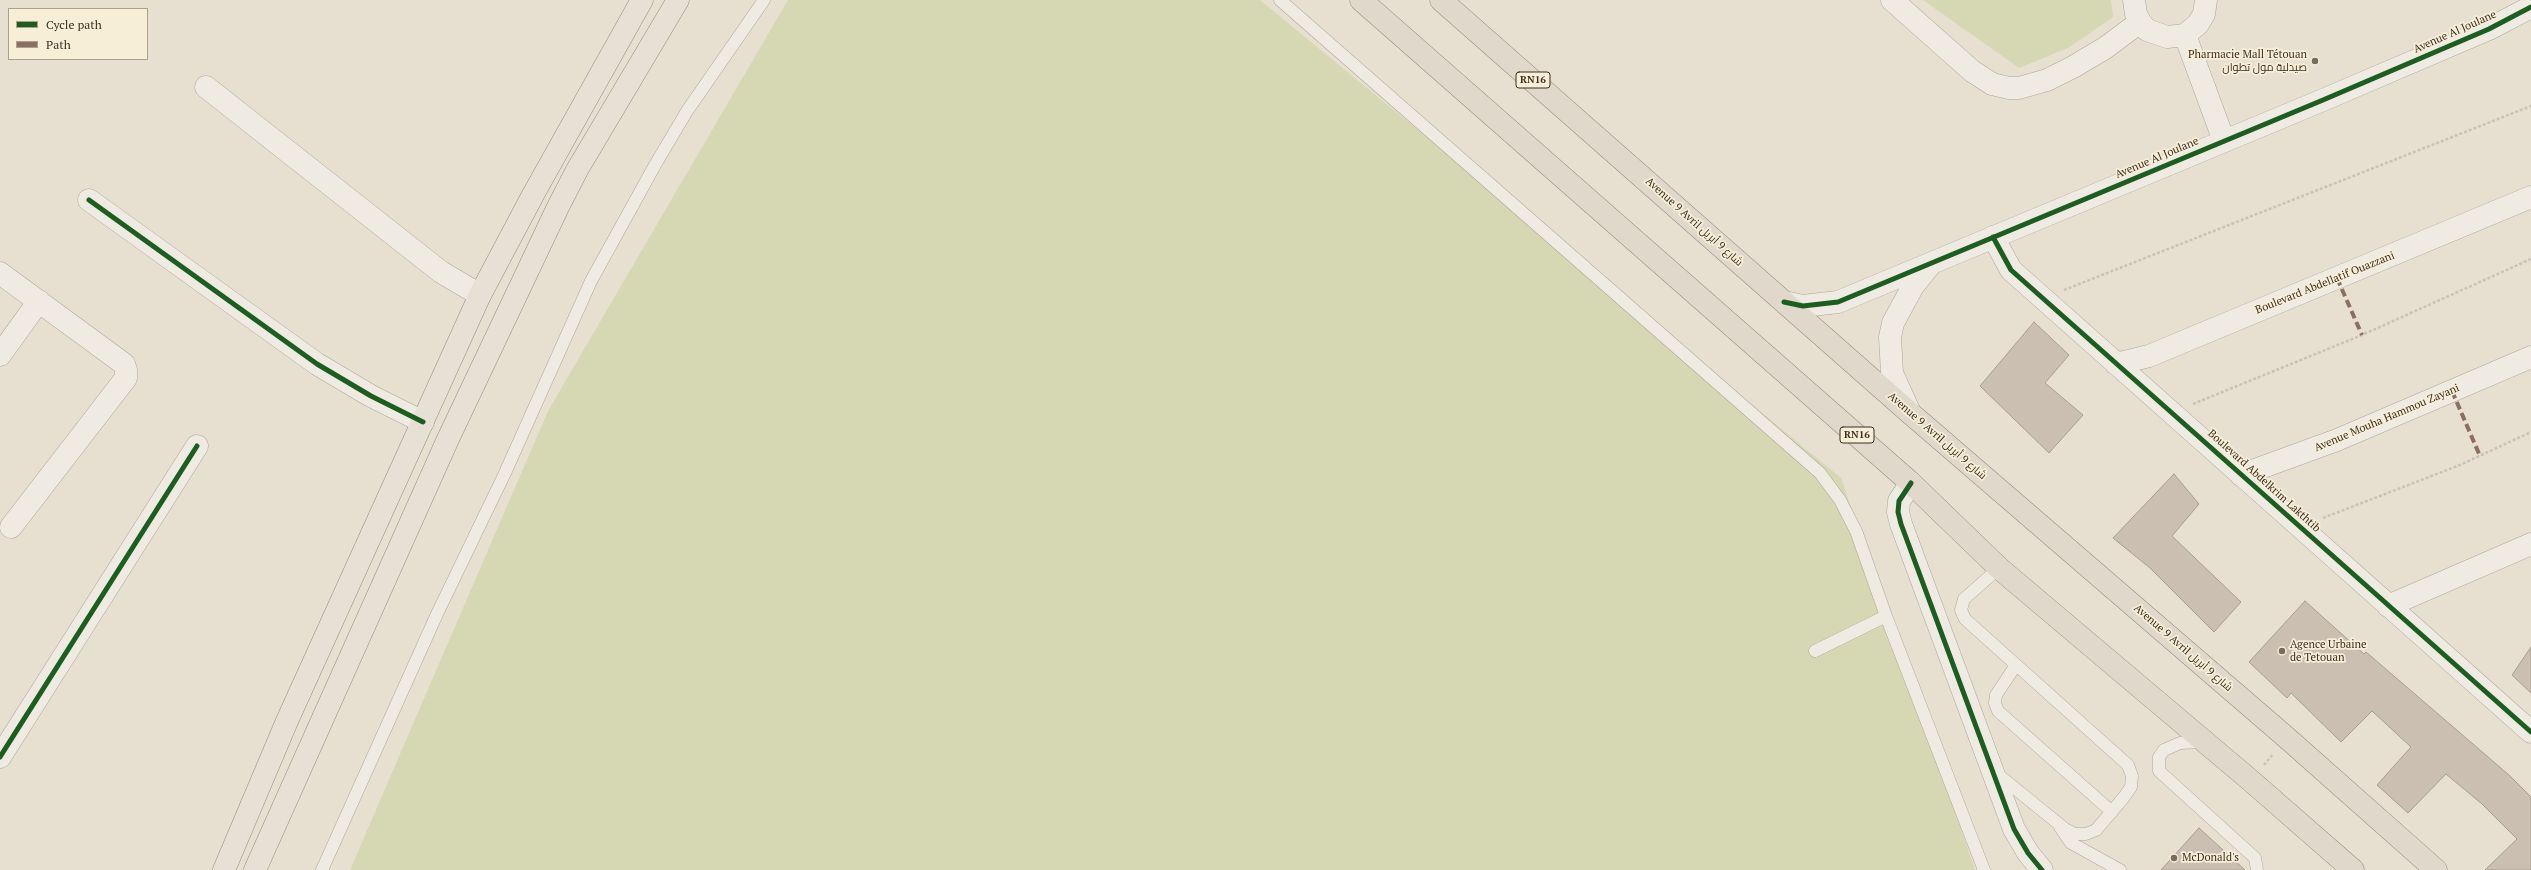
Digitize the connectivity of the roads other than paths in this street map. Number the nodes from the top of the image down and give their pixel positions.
1 (642, 0) edge
2 (678, 0) edge
3 (764, 0) edge
4 (1280, 0) edge
5 (1361, 0) edge
6 (1441, 0) edge
7 (1892, 0) edge
8 (2134, 0) edge
9 (2206, 0) edge
10 (2531, 7) edge
11 (2140, 22) junction
12 (2185, 35) junction
13 (206, 87) dead end
14 (2224, 141) junction
15 (2531, 197) edge
16 (89, 200) dead end
17 (1993, 238) junction
18 (1933, 263) junction
19 (0, 273) edge
20 (480, 295) junction
21 (39, 301) junction
22 (1784, 302) junction
23 (0, 354) edge
24 (2531, 357) edge
25 (2116, 364) junction
26 (1910, 413) junction
27 (423, 422) junction
28 (197, 446) dead end
29 (2242, 475) junction
30 (1911, 483) junction
31 (11, 527) dead end
32 (2531, 544) edge
33 (1998, 568) junction
34 (2388, 606) junction
35 (1886, 616) junction
36 (1815, 651) dead end
37 (2016, 665) junction
38 (2531, 732) edge
39 (2203, 742) junction
40 (0, 757) edge
41 (1992, 770) junction
42 (2112, 812) junction
43 (2059, 824) junction
44 (224, 870) edge
45 (255, 870) edge
46 (322, 870) edge
47 (1984, 870) edge
48 (2042, 870) edge
49 (2120, 870) edge
50 (2257, 870) edge
51 (2353, 870) edge
52 (2436, 870) edge

1 - 20 main road
2 - 45 main road
3 - 46 lane
4 - 35 lane
5 - 30 highway, RN16
6 - 22 highway, Avenue 9 Avril شارع 9 أبريل / RN16
7 - 11 street
8 - 11 street
9 - 12 street
10 - 14 street, Avenue Al Joulane
11 - 12 street
12 - 14 street
13 - 20 street
14 - 17 street, Avenue Al Joulane
15 - 25 street, Boulevard Abdellatif Ouazzani
16 - 27 street
17 - 18 street, Avenue Al Joulane
17 - 25 street, Boulevard Abdelkrim Lakthtib
18 - 22 street, Avenue Al Joulane
18 - 26 street, Avenue Al Joulane
19 - 21 street
20 - 27 main road
21 - 23 street
21 - 31 street
22 - 26 highway, Avenue 9 Avril شارع 9 أبريل / RN16
24 - 29 street, Avenue Mouha Hammou Zayani
25 - 29 street, Boulevard Abdelkrim Lakthtib
26 - 52 highway, Avenue 9 Avril شارع 9 أبريل / RN16
27 - 44 main road
28 - 40 street
29 - 34 street, Boulevard Abdelkrim Lakthtib
30 - 33 highway, RN16
30 - 41 street
32 - 34 street
33 - 37 lane
33 - 39 highway, RN16
34 - 38 street, Boulevard Abdelkrim Lakthtib
35 - 36 lane
35 - 47 lane
37 - 42 lane
37 - 42 lane
39 - 50 lane
39 - 51 highway, RN16
41 - 43 lane
41 - 48 street
42 - 43 lane
43 - 49 lane

